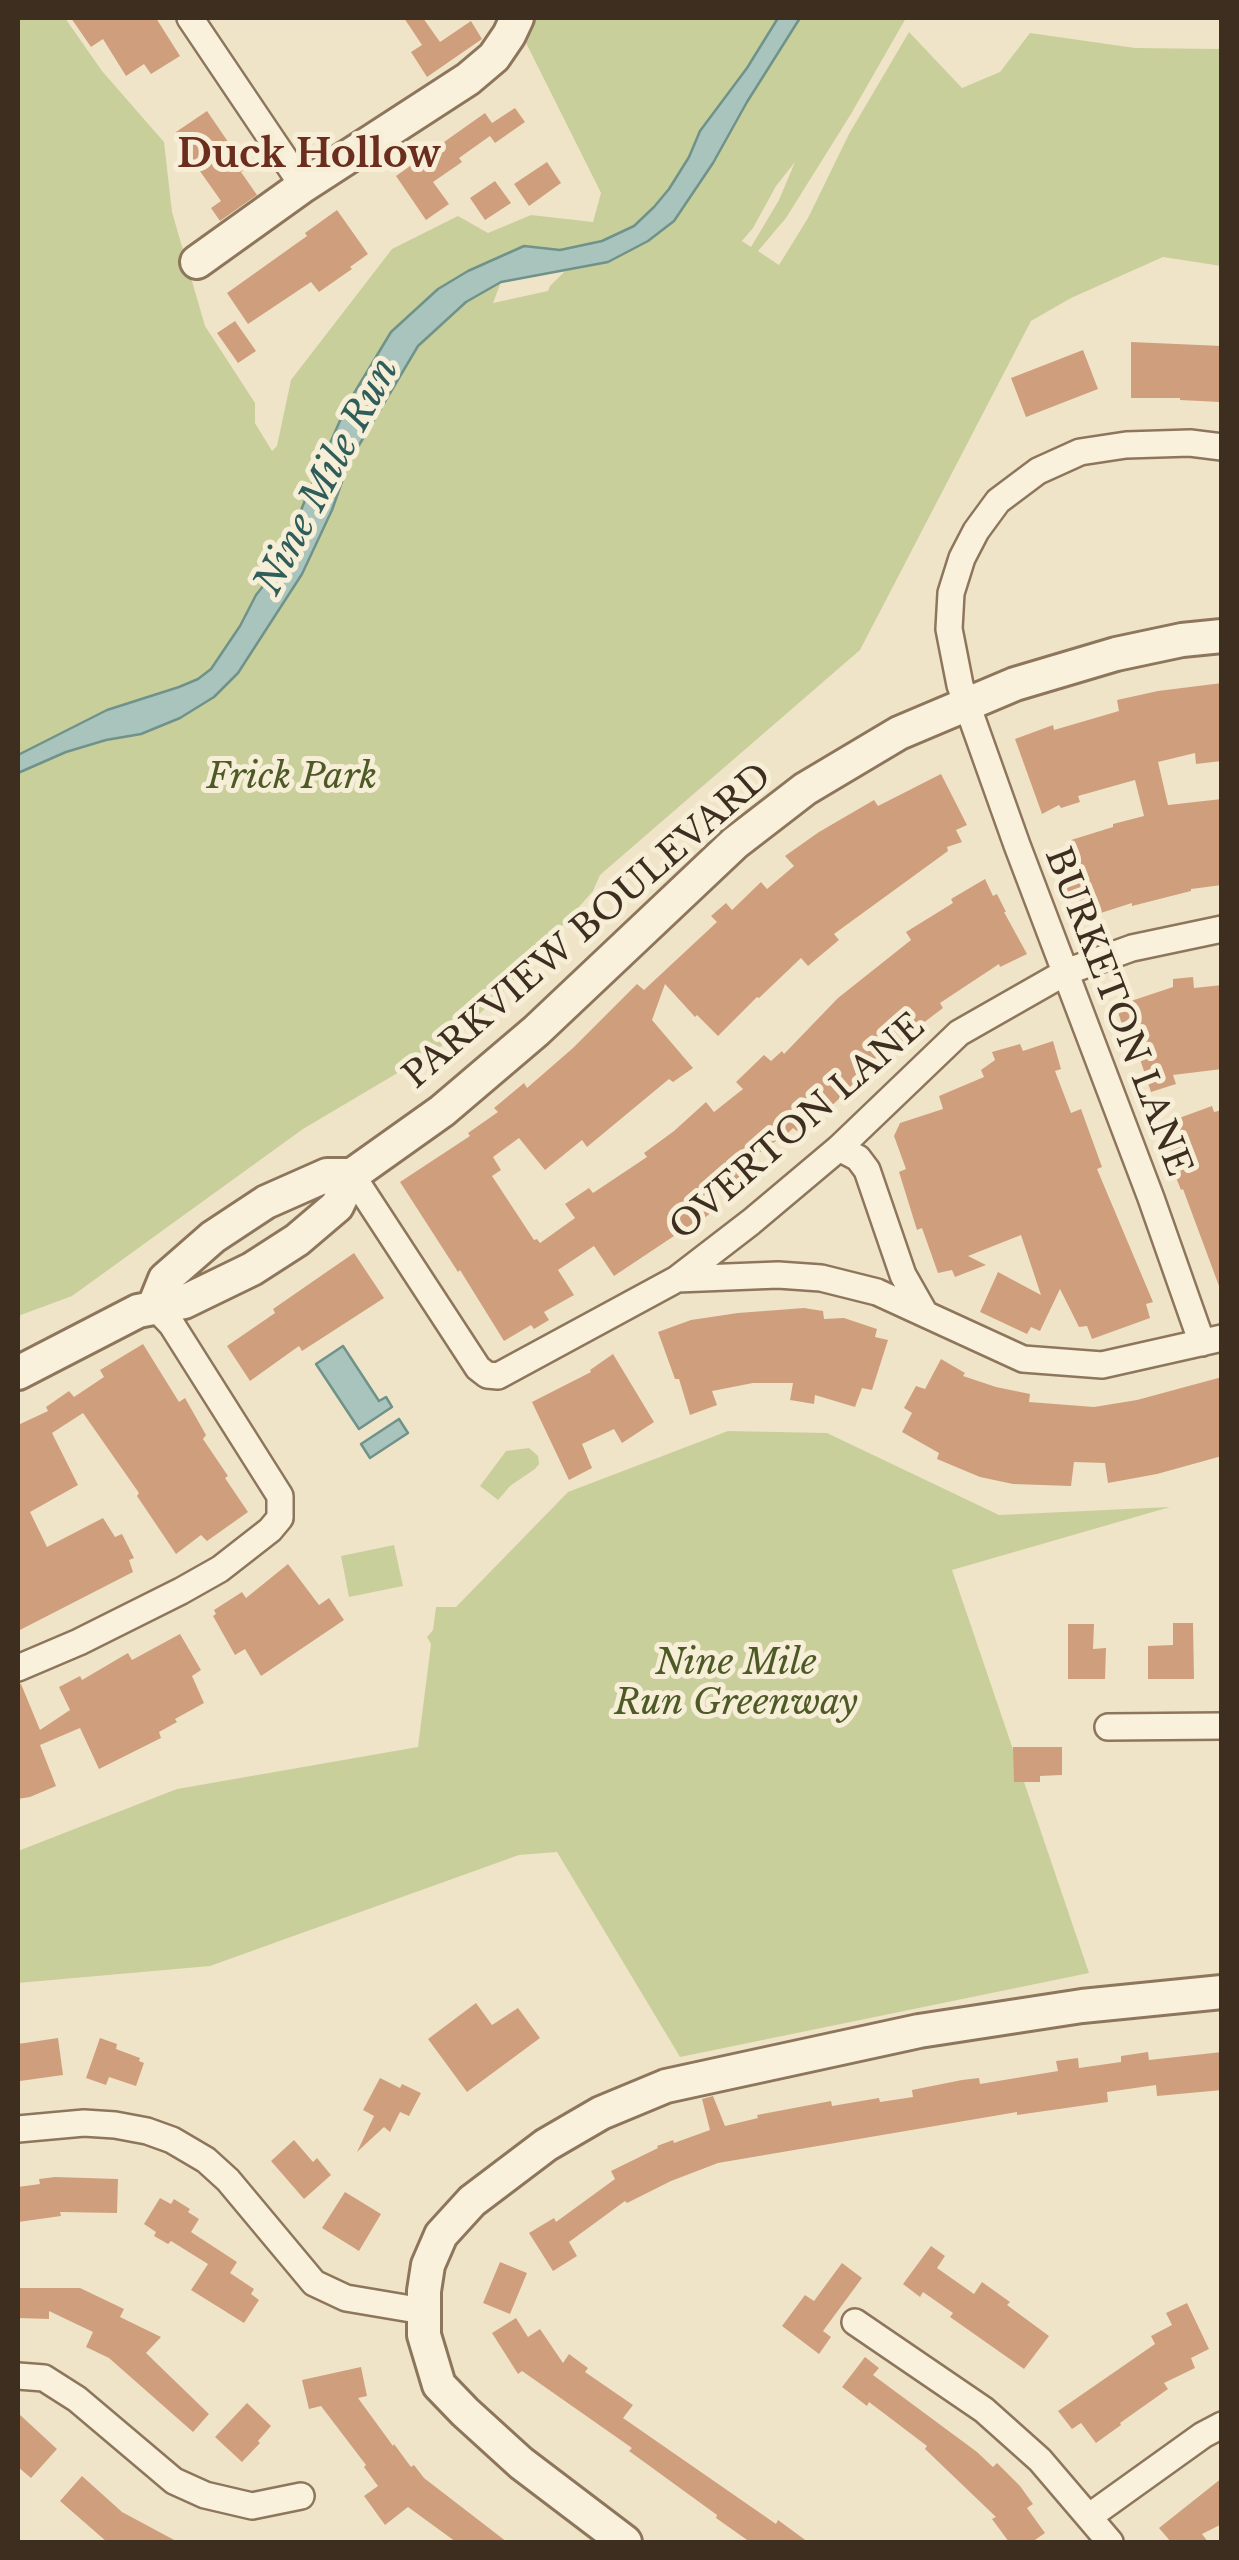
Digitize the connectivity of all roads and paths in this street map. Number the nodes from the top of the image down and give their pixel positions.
1 (190, 18) edge
2 (517, 18) edge
3 (303, 186) junction
4 (197, 262) dead end
5 (1222, 446) edge
6 (1222, 636) edge
7 (968, 706) junction
8 (1222, 929) edge
9 (1066, 972) junction
10 (839, 1148) junction
11 (352, 1175) junction
12 (678, 1279) junction
13 (154, 1306) junction
14 (924, 1312) junction
15 (1212, 1340) edge
16 (18, 1374) edge
17 (18, 1668) edge
18 (1222, 1726) edge
19 (1108, 1727) dead end
20 (1222, 1992) edge
21 (18, 2129) edge
22 (423, 2311) junction
23 (855, 2322) dead end
24 (18, 2376) edge
25 (1222, 2425) edge
26 (301, 2496) dead end
27 (1090, 2516) junction
28 (625, 2542) edge
29 (1110, 2542) edge

1 - 3 street
2 - 3 street
3 - 4 street
5 - 7 street, BURKETON LANE
6 - 7 street, PARKVIEW BOULEVARD
7 - 9 street, BURKETON LANE
7 - 11 street, PARKVIEW BOULEVARD
8 - 9 street, OVERTON LANE
9 - 10 street, OVERTON LANE
9 - 15 street, BURKETON LANE
10 - 12 street, OVERTON LANE
10 - 14 street
11 - 12 street, OVERTON LANE
11 - 13 street, PARKVIEW BOULEVARD
11 - 13 street, PARKVIEW BOULEVARD
12 - 14 street
13 - 16 street, PARKVIEW BOULEVARD
13 - 17 street
14 - 15 street
18 - 19 street
20 - 22 street
21 - 22 street
22 - 28 street
23 - 27 street
24 - 26 street
25 - 27 street
27 - 29 street

